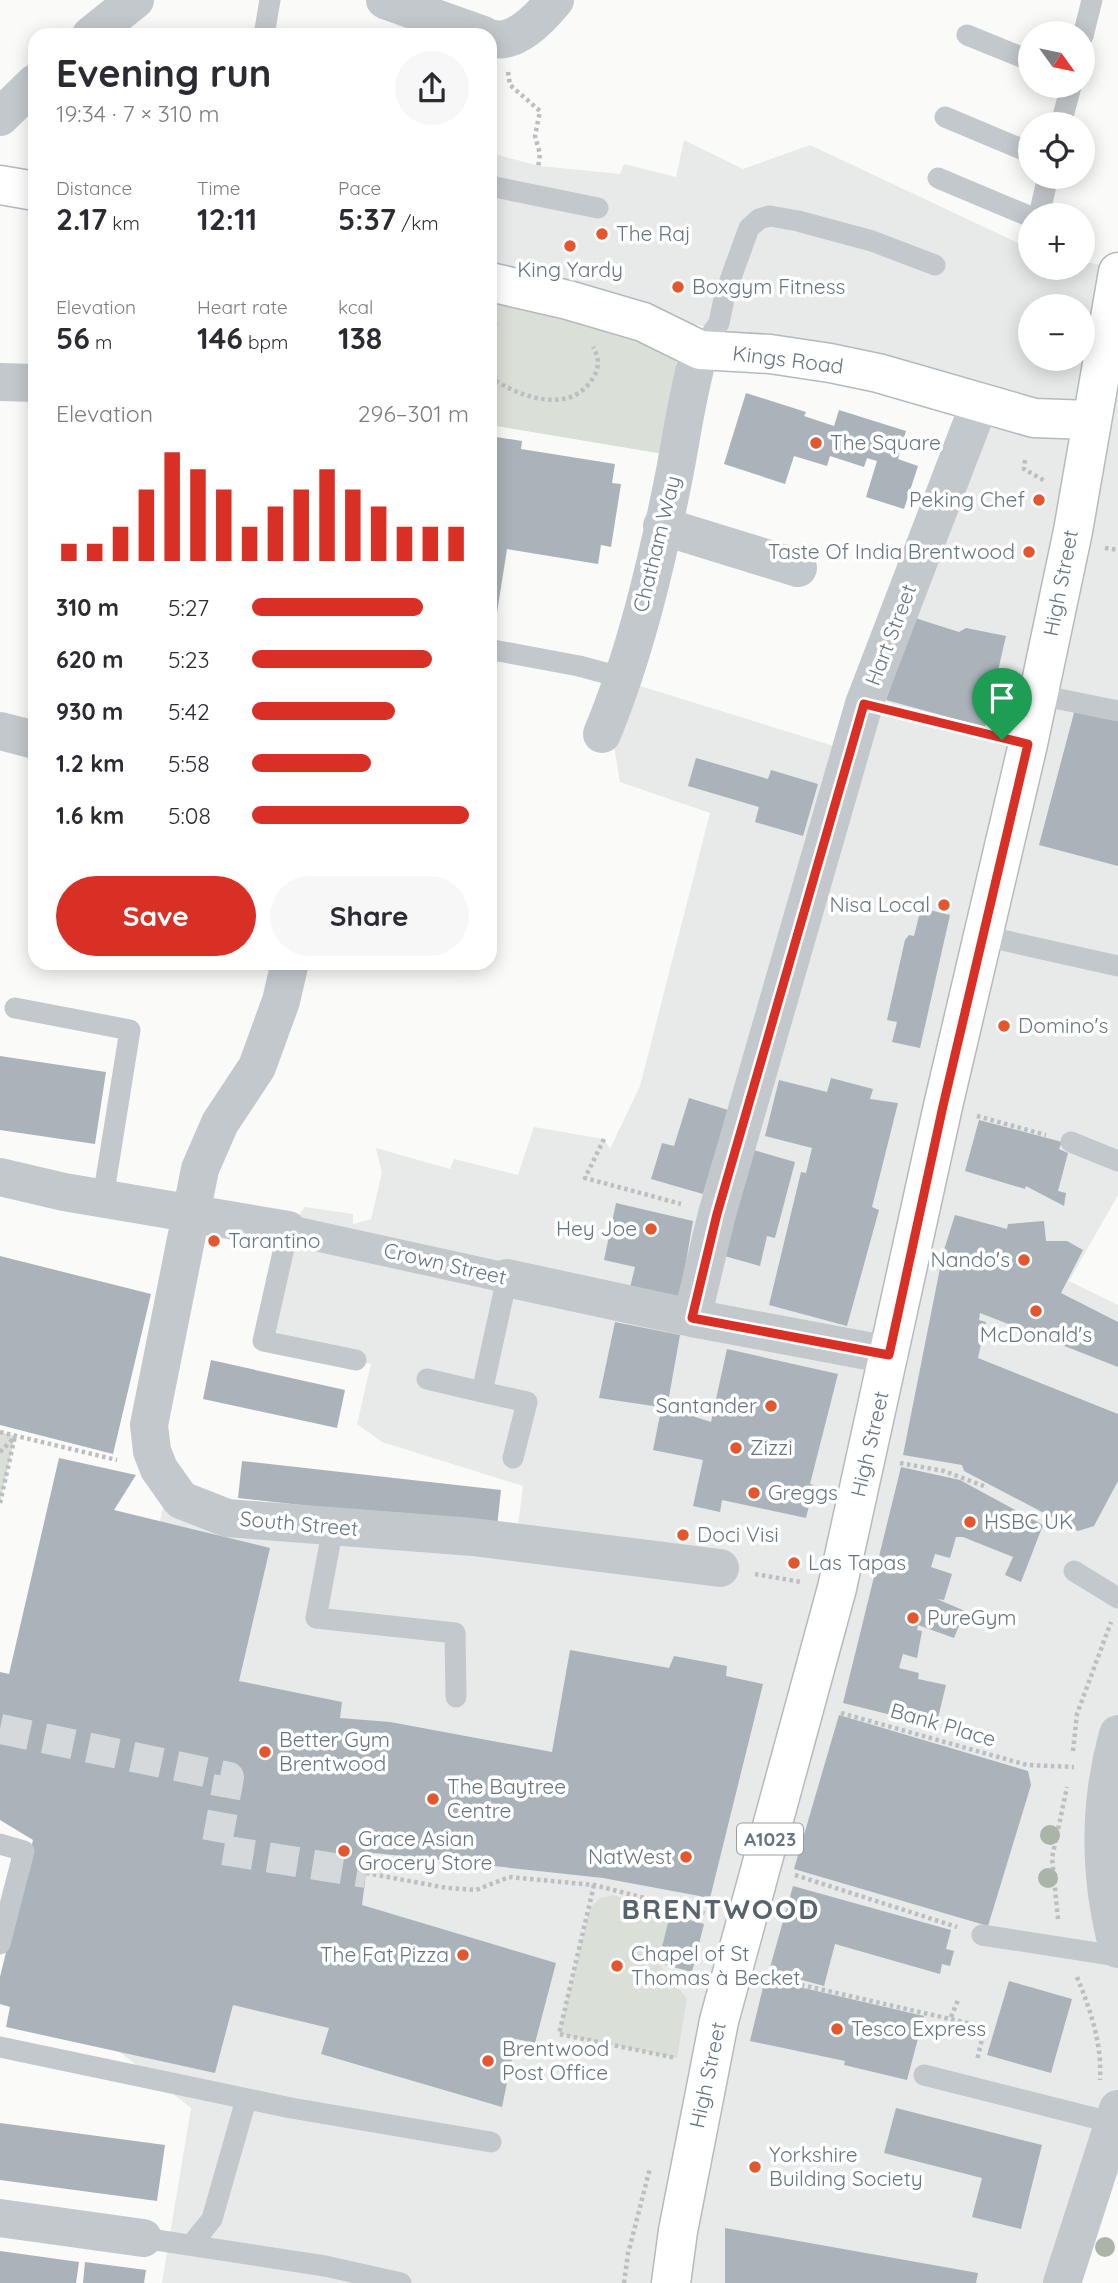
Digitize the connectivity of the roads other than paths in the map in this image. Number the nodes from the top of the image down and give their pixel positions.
1 (135, 0) edge
2 (270, 0) edge
3 (384, 0) edge
4 (555, 0) edge
5 (1092, 0) edge
6 (1087, 21) edge
7 (100, 28) edge
8 (265, 28) edge
9 (463, 28) edge
10 (967, 35) dead end
11 (497, 37) edge
12 (1018, 56) edge
13 (28, 90) edge
14 (0, 117) edge
15 (945, 117) dead end
16 (1018, 148) edge
17 (937, 178) dead end
18 (0, 185) edge
19 (497, 187) edge
20 (28, 190) edge
21 (598, 208) dead end
22 (1018, 212) edge
23 (935, 265) dead end
24 (1118, 272) edge
25 (497, 284) edge
26 (700, 350) junction
27 (0, 382) edge
28 (28, 383) edge
29 (980, 402) junction
30 (1104, 421) edge
31 (662, 526) junction
32 (798, 568) dead end
33 (497, 651) edge
34 (624, 678) junction
35 (1039, 695) junction
36 (1118, 711) edge
37 (0, 731) edge
38 (602, 734) dead end
39 (28, 738) edge
40 (984, 936) junction
41 (1118, 966) edge
42 (288, 970) edge
43 (15, 1008) dead end
44 (1071, 1142) road end
45 (1118, 1161) edge
46 (0, 1177) edge
47 (103, 1198) junction
48 (192, 1212) junction
49 (288, 1230) junction
50 (506, 1278) junction
51 (692, 1318) junction
52 (889, 1355) junction
53 (356, 1360) dead end
54 (427, 1379) dead end
55 (482, 1392) junction
56 (513, 1458) dead end
57 (333, 1527) junction
58 (720, 1568) road end
59 (1074, 1571) dead end
60 (1116, 1606) edge
61 (456, 1697) dead end
62 (1118, 1734) edge
63 (0, 1844) edge
64 (982, 1935) road end
65 (0, 1944) edge
66 (1118, 1949) edge
67 (1118, 1956) edge
68 (0, 2047) edge
69 (924, 2075) dead end
70 (246, 2100) junction
71 (1116, 2116) edge
72 (491, 2142) dead end
73 (0, 2218) edge
74 (143, 2238) joint
75 (191, 2245) junction
76 (401, 2283) edge
77 (671, 2283) edge
78 (1062, 2283) edge

1 - 7 street
2 - 8 lane
3 - 9 street
4 - 11 street
5 - 6 lane
10 - 12 lane
13 - 14 street
15 - 16 lane
17 - 22 lane
18 - 20 main road
19 - 21 lane
23 - 26 lane
24 - 30 main road, High Street / A1023
25 - 26 main road, Kings Road
26 - 29 main road, Kings Road
26 - 31 street, Chatham Way
27 - 28 street
29 - 30 main road, Kings Road
29 - 51 street, Hart Street
30 - 35 main road, High Street / A1023
31 - 32 street
31 - 34 street, Chatham Way
33 - 34 lane
34 - 38 street, Chatham Way
35 - 36 lane
35 - 40 main road, High Street / A1023
37 - 39 street
40 - 41 lane
40 - 52 main road, High Street / A1023
42 - 48 street, South Street
43 - 47 lane
44 - 45 lane
46 - 47 street, Crown Street
47 - 48 street, Crown Street
48 - 49 street, Crown Street
48 - 57 street, South Street
49 - 50 street, Crown Street
49 - 53 lane
50 - 51 street, Crown Street
50 - 55 lane
51 - 52 street, Crown Street
52 - 77 main road, High Street / A1023
54 - 55 lane
55 - 56 lane
57 - 58 street, South Street
57 - 61 lane
59 - 60 lane
62 - 66 street
63 - 65 lane
64 - 67 lane
68 - 70 lane
69 - 71 lane
70 - 72 lane
70 - 75 lane
71 - 78 street
73 - 74 street
74 - 75 lane
75 - 76 lane

